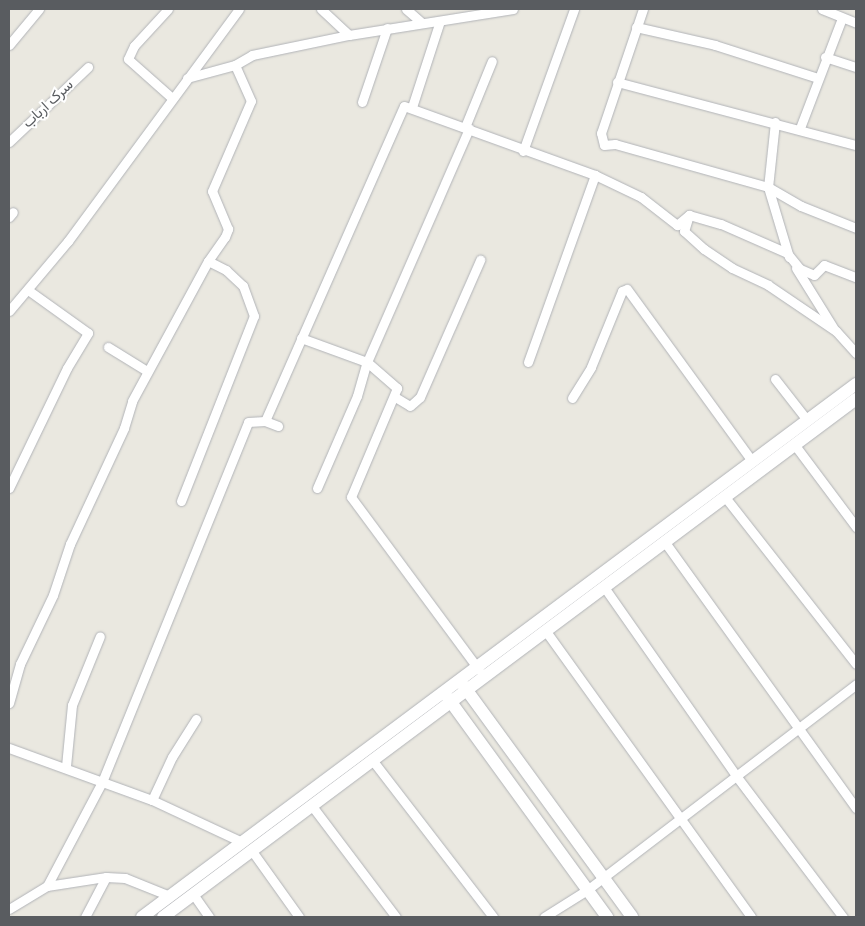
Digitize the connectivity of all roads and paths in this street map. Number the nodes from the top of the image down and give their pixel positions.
1 (39, 9) edge
2 (168, 9) edge
3 (239, 9) edge
4 (321, 9) edge
5 (406, 9) edge
6 (513, 9) edge
7 (574, 9) edge
8 (642, 9) edge
9 (822, 9) edge
10 (842, 18) junction
11 (440, 21) junction
12 (421, 22) junction
13 (856, 23) edge
14 (636, 27) junction
15 (387, 28) junction
16 (349, 35) junction
17 (9, 45) edge
18 (826, 58) junction
19 (492, 61) dead end
20 (235, 66) junction
21 (88, 67) dead end
22 (856, 68) edge
23 (187, 78) junction
24 (818, 78) junction
25 (617, 82) junction
26 (172, 98) junction
27 (362, 102) dead end
28 (412, 107) junction
29 (775, 122) junction
30 (467, 128) junction
31 (800, 128) junction
32 (9, 142) edge
33 (856, 145) edge
34 (523, 151) junction
35 (595, 175) junction
36 (768, 187) junction
37 (689, 216) junction
38 (856, 228) edge
39 (787, 253) junction
40 (480, 260) dead end
41 (208, 261) junction
42 (856, 277) edge
43 (28, 290) junction
44 (9, 311) edge
45 (836, 331) junction
46 (301, 338) junction
47 (108, 347) dead end
48 (856, 353) edge
49 (367, 362) junction
50 (528, 362) dead end
51 (146, 371) junction
52 (775, 379) dead end
53 (856, 384) edge
54 (395, 397) junction
55 (572, 398) dead end
56 (856, 399) edge
57 (806, 420) junction
58 (265, 422) junction
59 (278, 426) dead end
60 (794, 444) junction
61 (752, 461) junction
62 (9, 488) edge
63 (317, 488) dead end
64 (725, 498) junction
65 (182, 501) dead end
66 (856, 527) edge
67 (664, 541) junction
68 (604, 586) junction
69 (545, 630) junction
70 (100, 636) dead end
71 (856, 664) edge
72 (481, 673) junction
73 (856, 684) edge
74 (464, 686) junction
75 (448, 698) junction
76 (9, 703) edge
77 (196, 719) dead end
78 (800, 730) junction
79 (9, 748) edge
80 (373, 762) junction
81 (66, 766) junction
82 (738, 777) junction
83 (102, 782) junction
84 (152, 800) junction
85 (312, 806) junction
86 (856, 808) edge
87 (679, 820) junction
88 (242, 842) junction
89 (252, 851) junction
90 (106, 877) junction
91 (603, 878) junction
92 (47, 886) junction
93 (587, 890) junction
94 (193, 894) junction
95 (170, 896) junction
96 (9, 909) edge
97 (84, 917) edge
98 (142, 917) edge
99 (163, 917) edge
100 (209, 917) edge
101 (299, 917) edge
102 (396, 917) edge
103 (493, 917) edge
104 (544, 917) edge
105 (607, 917) edge
106 (632, 917) edge
107 (751, 917) edge
108 (842, 917) edge

1 - 17 street
2 - 26 street
3 - 23 street
4 - 16 street
5 - 12 street
6 - 11 street
7 - 34 street
8 - 14 street
9 - 10 street
10 - 13 street
10 - 18 street
11 - 12 street
11 - 28 street
12 - 15 street
14 - 24 street
14 - 25 street
15 - 16 street
15 - 27 street
16 - 20 street
18 - 22 street
18 - 24 street
19 - 30 street
20 - 23 street
20 - 41 street
21 - 32 street, سرک ارباب
23 - 26 street
24 - 31 street
25 - 29 street
25 - 36 street
26 - 43 street
28 - 30 street
28 - 46 street
29 - 31 street
29 - 36 street
30 - 34 street
30 - 49 street
31 - 33 street
34 - 35 street
35 - 37 street
35 - 50 street
36 - 38 street
36 - 39 street
37 - 39 street
37 - 45 street
39 - 42 street
39 - 45 street
40 - 54 street
41 - 51 street
41 - 65 street
43 - 44 street
43 - 62 street
45 - 48 street
46 - 49 street
46 - 58 street
47 - 51 street
49 - 54 street
49 - 63 street
51 - 76 street
52 - 57 street
53 - 57 main road
54 - 72 street
55 - 61 street
56 - 60 main road
57 - 61 main road
58 - 59 street
58 - 83 street
60 - 64 main road
60 - 66 street
61 - 72 main road
64 - 67 main road
64 - 71 street
67 - 68 main road
67 - 78 street
68 - 69 main road
68 - 82 street
69 - 72 main road
69 - 87 street
70 - 81 street
72 - 74 main road
73 - 78 street
74 - 75 main road
74 - 91 main road
75 - 80 main road
75 - 88 main road
75 - 93 main road
77 - 84 street
78 - 82 street
78 - 86 street
79 - 81 street
80 - 85 main road
80 - 103 street
81 - 83 street
82 - 87 street
82 - 108 street
83 - 84 street
83 - 92 street
84 - 88 street
85 - 89 main road
85 - 102 street
87 - 91 street
87 - 107 street
88 - 95 main road
89 - 94 main road
89 - 101 street
90 - 92 street
90 - 95 street
90 - 97 street
91 - 93 street
91 - 106 main road
92 - 96 street
93 - 104 street
93 - 105 main road
94 - 99 main road
94 - 100 street
95 - 98 main road

